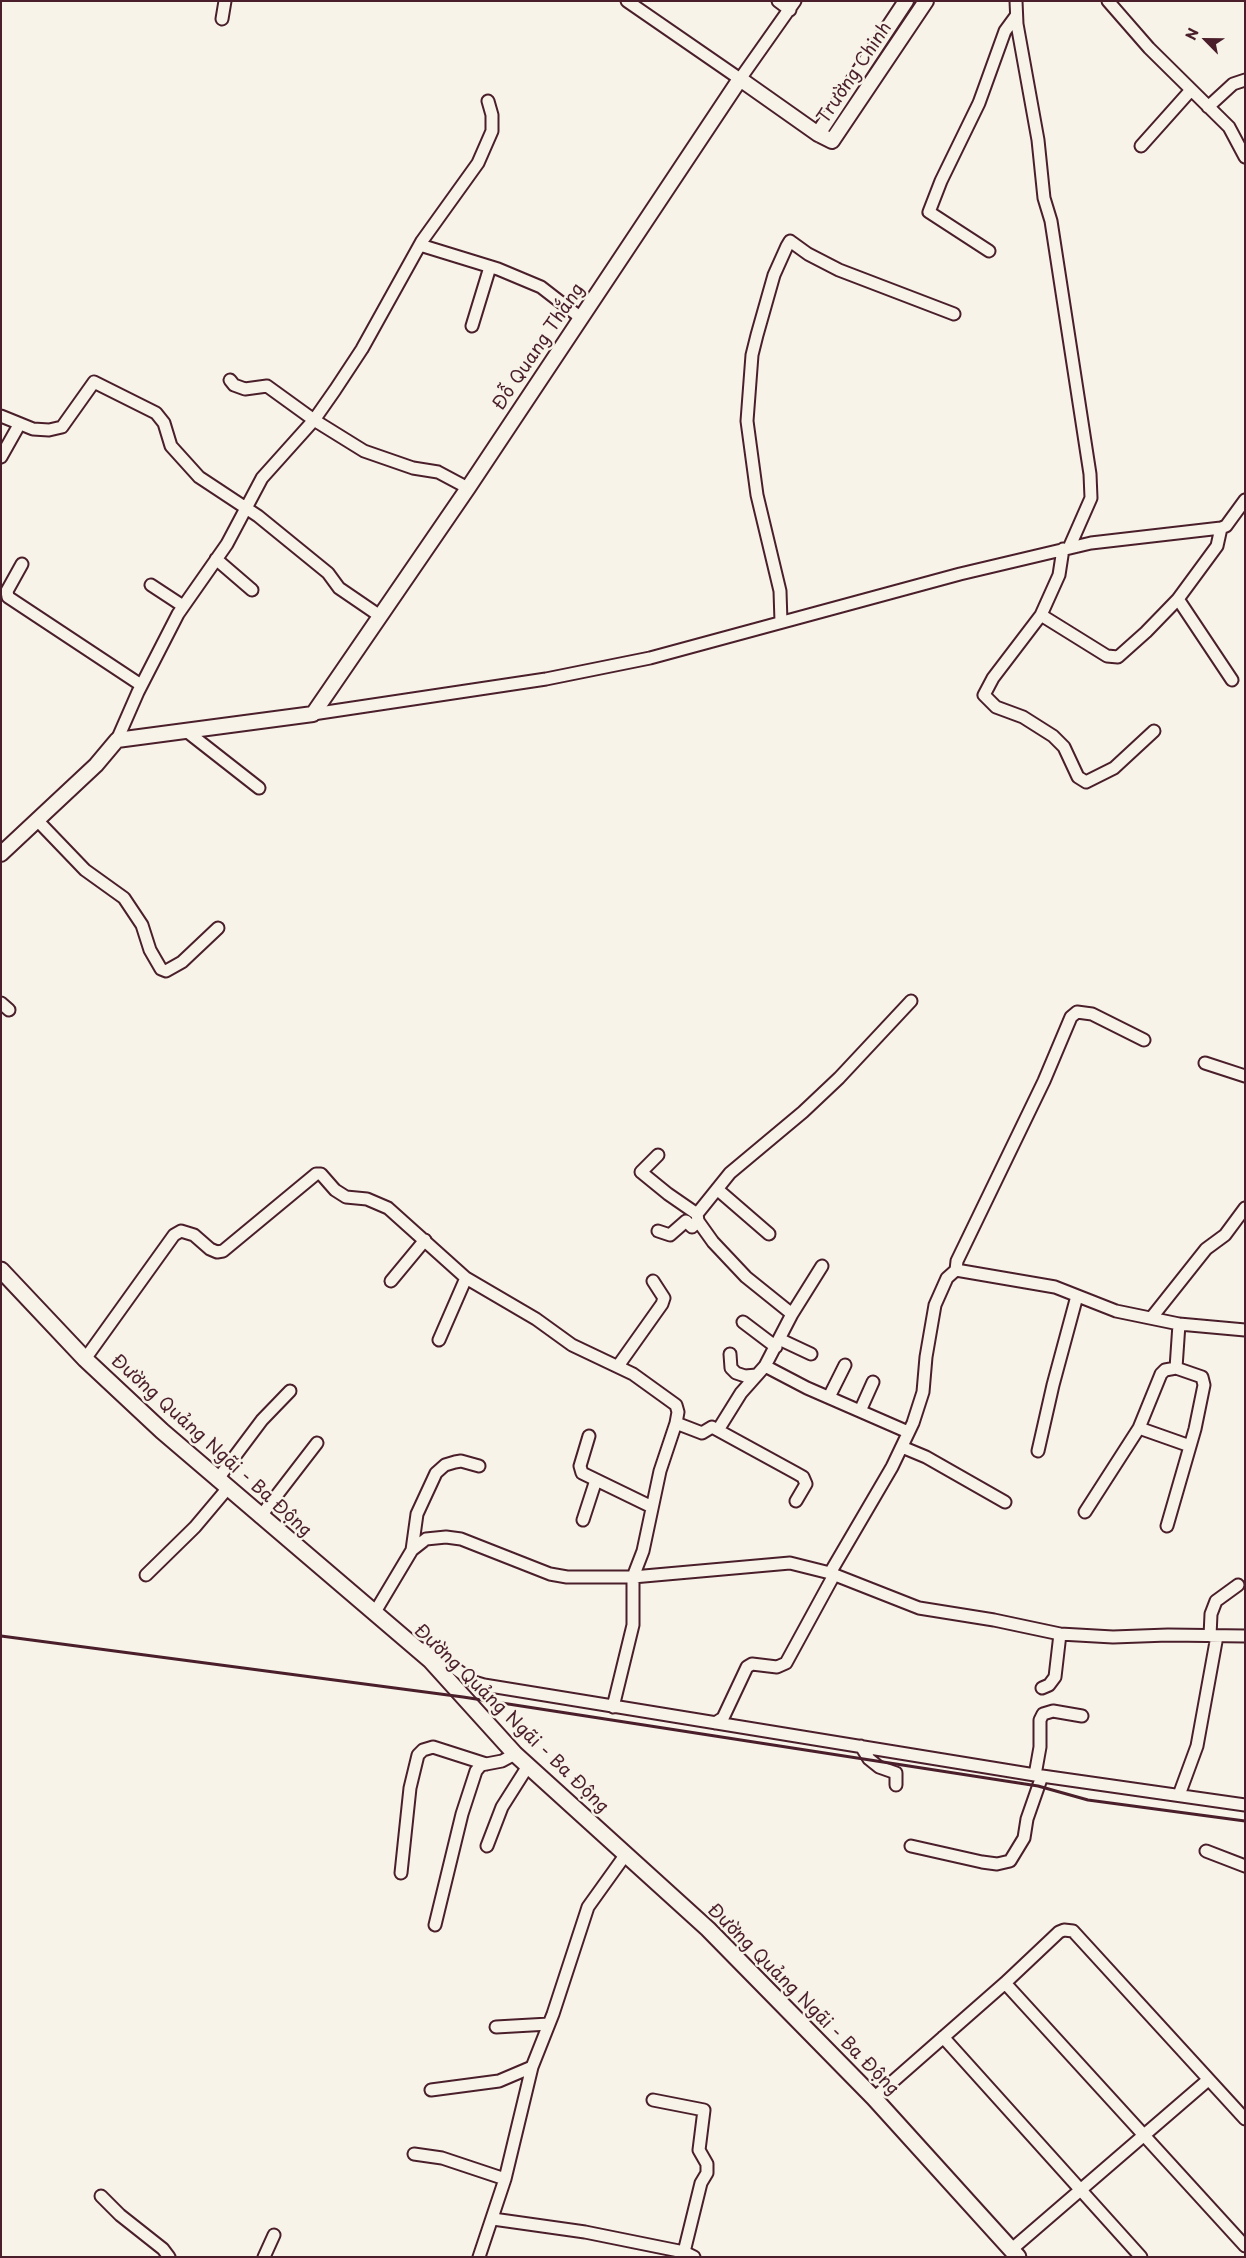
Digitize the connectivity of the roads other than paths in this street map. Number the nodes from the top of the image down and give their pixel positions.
1 (225, 1) edge
2 (626, 1) edge
3 (778, 1) edge
4 (906, 1) edge
5 (926, 1) edge
6 (1016, 1) edge
7 (1108, 1) edge
8 (793, 6) edge
9 (1016, 16) junction
10 (222, 19) dead end
11 (740, 79) junction
12 (1245, 80) edge
13 (1191, 90) junction
14 (488, 101) dead end
15 (1208, 107) junction
16 (818, 134) junction
17 (1141, 146) dead end
18 (1245, 157) edge
19 (420, 245) junction
20 (989, 251) dead end
21 (490, 267) junction
22 (954, 314) dead end
23 (581, 318) junction
24 (472, 326) dead end
25 (230, 380) dead end
26 (1, 416) edge
27 (314, 420) junction
28 (19, 425) junction
29 (1, 457) edge
30 (468, 488) junction
31 (1245, 500) edge
32 (246, 509) junction
33 (1221, 528) junction
34 (1066, 549) junction
35 (216, 558) junction
36 (22, 564) dead end
37 (151, 585) dead end
38 (252, 590) dead end
39 (1178, 599) junction
40 (183, 606) junction
41 (1041, 615) junction
42 (380, 616) junction
43 (781, 622) junction
44 (1232, 680) dead end
45 (142, 685) junction
46 (313, 714) junction
47 (185, 730) junction
48 (1154, 731) dead end
49 (117, 740) junction
50 (259, 788) dead end
51 (37, 820) junction
52 (3, 849) edge
53 (218, 928) dead end
54 (911, 1001) dead end
55 (1144, 1040) dead end
56 (1205, 1063) dead end
57 (1245, 1076) edge
58 (658, 1154) dead end
59 (717, 1189) junction
60 (1245, 1208) edge
61 (698, 1217) junction
62 (658, 1232) dead end
63 (769, 1234) dead end
64 (424, 1240) junction
65 (822, 1266) dead end
66 (1, 1270) edge
67 (956, 1270) junction
68 (466, 1278) junction
69 (391, 1281) dead end
70 (653, 1281) dead end
71 (1077, 1296) junction
72 (792, 1314) junction
73 (1152, 1317) junction
74 (743, 1322) dead end
75 (1179, 1324) junction
76 (1245, 1330) edge
77 (439, 1340) dead end
78 (778, 1343) junction
79 (730, 1354) dead end
80 (811, 1354) dead end
81 (85, 1359) junction
82 (845, 1365) dead end
83 (618, 1366) junction
84 (1176, 1368) junction
85 (761, 1370) junction
86 (873, 1382) dead end
87 (290, 1391) dead end
88 (829, 1397) junction
89 (860, 1411) junction
90 (676, 1424) junction
91 (1139, 1428) junction
92 (718, 1430) junction
93 (908, 1432) junction
94 (589, 1436) dead end
95 (317, 1443) dead end
96 (1190, 1446) junction
97 (902, 1447) junction
98 (1038, 1451) dead end
99 (479, 1466) dead end
100 (596, 1480) junction
101 (222, 1485) junction
102 (796, 1501) dead end
103 (1004, 1502) dead end
104 (652, 1507) junction
105 (1085, 1512) dead end
106 (260, 1516) junction
107 (583, 1520) dead end
108 (1166, 1526) dead end
109 (412, 1550) junction
110 (832, 1574) junction
111 (146, 1575) dead end
112 (633, 1577) junction
113 (1238, 1585) dead end
114 (375, 1612) junction
115 (1060, 1634) junction
116 (1214, 1636) junction
117 (1245, 1636) edge
118 (405, 1641) junction
119 (1042, 1688) dead end
120 (612, 1706) junction
121 (1082, 1716) dead end
122 (715, 1723) junction
123 (861, 1746) junction
124 (515, 1754) junction
125 (486, 1764) junction
126 (528, 1766) junction
127 (1039, 1776) junction
128 (896, 1785) dead end
129 (1179, 1795) junction
130 (1245, 1805) edge
131 (487, 1846) dead end
132 (911, 1846) dead end
133 (1206, 1851) dead end
134 (626, 1854) junction
135 (1245, 1866) edge
136 (400, 1873) dead end
137 (436, 1925) dead end
138 (1005, 1983) junction
139 (549, 2024) junction
140 (496, 2026) dead end
141 (943, 2037) junction
142 (532, 2067) junction
143 (1208, 2080) junction
144 (431, 2090) dead end
145 (874, 2098) junction
146 (653, 2100) dead end
147 (1245, 2119) edge
148 (1144, 2134) junction
149 (414, 2154) dead end
150 (505, 2179) junction
151 (1080, 2192) junction
152 (102, 2196) dead end
153 (493, 2219) junction
154 (274, 2235) dead end
155 (1245, 2246) edge
156 (1015, 2253) edge
157 (689, 2254) edge
158 (170, 2257) edge
159 (264, 2257) edge
160 (479, 2257) edge
161 (1141, 2257) edge

1 - 10 street
2 - 11 street
3 - 8 street
4 - 16 street, Trường Chinh
5 - 16 street, Trường Chinh
6 - 9 street
7 - 13 street
8 - 11 street, Đỗ Quang Thắng
9 - 20 street
9 - 34 street
11 - 16 street
11 - 23 street, Đỗ Quang Thắng
12 - 15 street
13 - 15 street
13 - 17 street
14 - 19 street
15 - 18 street
19 - 21 street
19 - 27 street
21 - 23 street
21 - 24 street
22 - 43 street
23 - 30 street, Đỗ Quang Thắng
25 - 27 street
26 - 28 street
27 - 30 street
27 - 32 street
28 - 29 street
28 - 32 street
30 - 42 street, Đỗ Quang Thắng
31 - 33 street
32 - 35 street
32 - 42 street
33 - 34 street
33 - 39 street
34 - 41 street
34 - 43 street
35 - 38 street
35 - 40 street
36 - 45 street
37 - 40 street
39 - 41 street
39 - 44 street
40 - 45 street
41 - 48 street
42 - 46 street, Đỗ Quang Thắng
43 - 46 street
45 - 49 street
46 - 47 street
47 - 49 street
47 - 50 street
49 - 51 street
51 - 52 street
51 - 53 street
54 - 59 street
55 - 67 street
56 - 57 street
58 - 61 street
59 - 61 street
59 - 63 street
60 - 73 street
61 - 62 street
61 - 72 street
64 - 68 street
64 - 69 street
64 - 81 street
65 - 72 street
66 - 81 main road, Đường Quảng Ngãi - Ba Động
67 - 71 street
67 - 93 street
68 - 77 street
68 - 83 street
70 - 83 street
71 - 73 street
71 - 98 street
72 - 78 street
73 - 75 street
74 - 78 street
75 - 76 street
75 - 84 street
78 - 80 street
78 - 85 street
79 - 85 street
81 - 101 main road, Đường Quảng Ngãi - Ba Động
82 - 88 street
83 - 90 street
84 - 91 street
84 - 96 street
85 - 88 street
85 - 92 street
86 - 89 street
87 - 101 street
88 - 89 street
89 - 93 street
90 - 92 street
90 - 104 street
91 - 96 street
91 - 105 street
92 - 102 street
93 - 97 street
94 - 100 street
95 - 106 street
96 - 108 street
97 - 103 street
97 - 110 street
99 - 109 street
100 - 104 street
100 - 107 street
101 - 106 main road, Đường Quảng Ngãi - Ba Động
101 - 111 street
104 - 112 street
106 - 114 main road, Đường Quảng Ngãi - Ba Động
109 - 112 street
109 - 114 street
110 - 112 street
110 - 115 street
110 - 122 street
112 - 120 street
113 - 116 street
114 - 118 main road, Đường Quảng Ngãi - Ba Động
115 - 116 street
115 - 119 street
116 - 117 street
116 - 129 street
118 - 120 street
118 - 124 main road, Đường Quảng Ngãi - Ba Động
120 - 122 street
121 - 127 street
122 - 123 street
123 - 127 street
123 - 128 street
124 - 125 street
124 - 126 main road, Đường Quảng Ngãi - Ba Động
125 - 136 street
125 - 137 street
126 - 131 street
126 - 134 main road, Đường Quảng Ngãi - Ba Động
127 - 129 street
127 - 132 street
129 - 130 street
133 - 135 street
134 - 139 street
134 - 145 main road, Đường Quảng Ngãi - Ba Động
138 - 141 street
138 - 143 street
138 - 148 street
139 - 140 street
139 - 142 street
141 - 145 street
141 - 151 street
142 - 144 street
142 - 150 street
143 - 147 street
143 - 148 street
145 - 156 main road, Đường Quảng Ngãi - Ba Động
146 - 157 street
148 - 151 street
148 - 155 street
149 - 150 street
150 - 153 street
151 - 156 street
151 - 161 street
152 - 158 street
153 - 157 street
153 - 160 street
154 - 159 street

